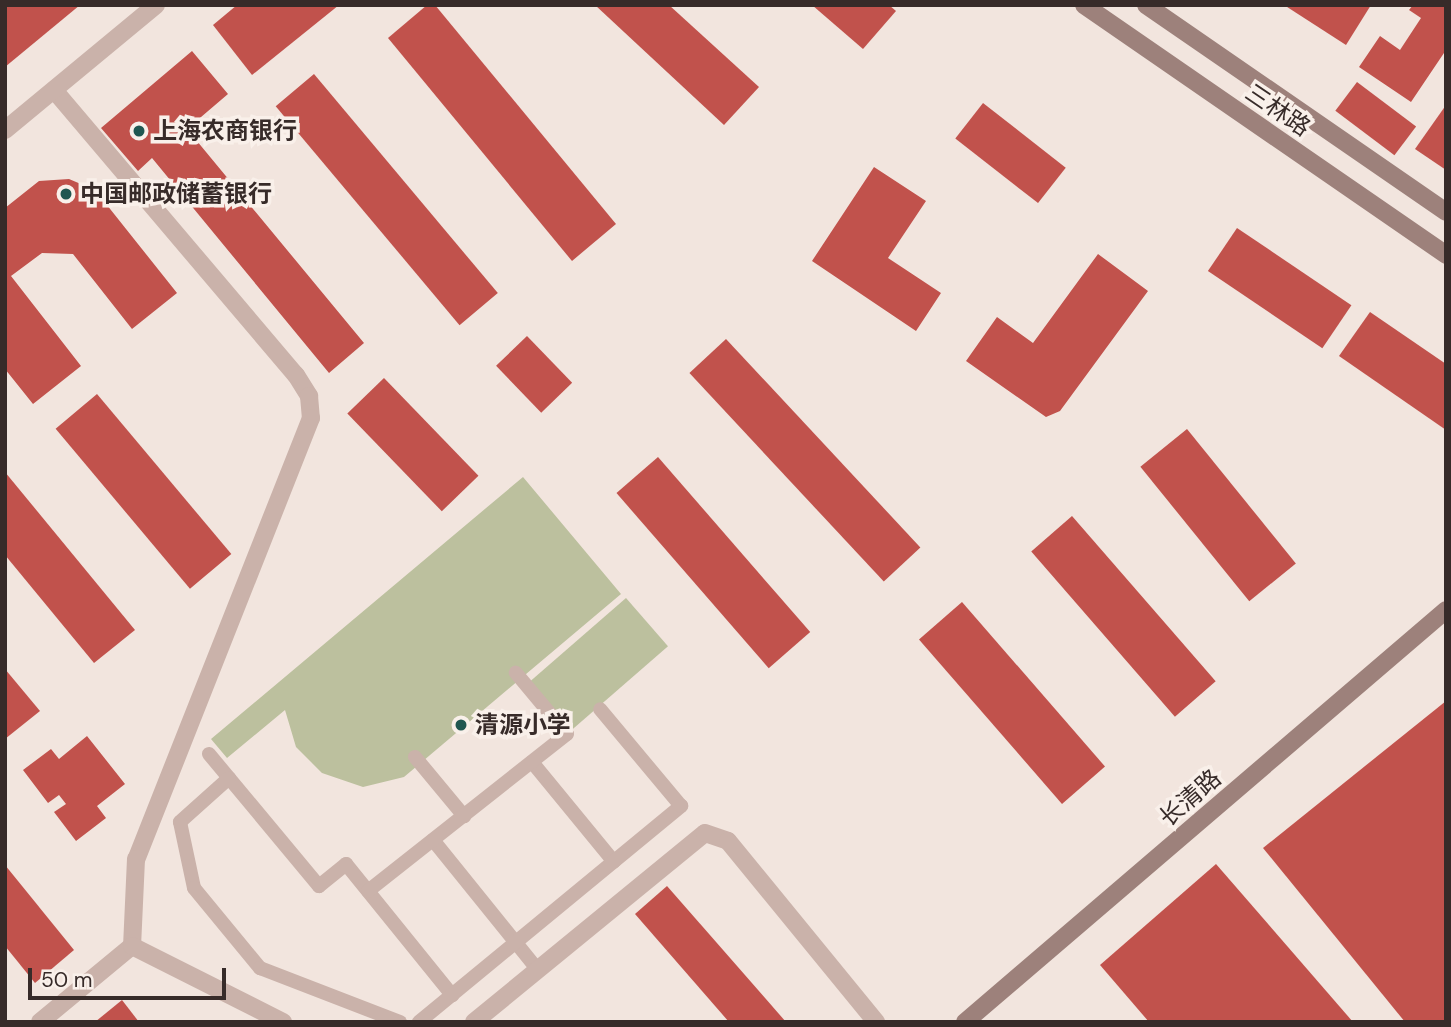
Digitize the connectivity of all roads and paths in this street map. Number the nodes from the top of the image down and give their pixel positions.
1 (156, 5) edge
2 (1084, 5) edge
3 (1146, 5) edge
4 (54, 90) junction
5 (5, 130) edge
6 (1446, 212) edge
7 (1446, 254) edge
8 (1446, 610) edge
9 (516, 673) dead end
10 (600, 709) dead end
11 (209, 754) dead end
12 (415, 757) dead end
13 (532, 762) junction
14 (229, 778) junction
15 (464, 816) junction
16 (433, 840) junction
17 (614, 862) junction
18 (369, 891) junction
19 (516, 942) junction
20 (132, 946) junction
21 (537, 969) junction
22 (452, 995) junction
23 (372, 1017) edge
24 (40, 1022) edge
25 (283, 1022) edge
26 (400, 1022) edge
27 (419, 1022) edge
28 (474, 1022) edge
29 (876, 1022) edge
30 (965, 1022) edge

1 - 4 street
2 - 7 main road, 三林路
3 - 6 main road, 三林路
4 - 5 street
4 - 20 street
8 - 30 main road, 长清路
9 - 13 lane
10 - 17 lane
11 - 14 lane
12 - 15 lane
13 - 15 lane
13 - 17 lane
14 - 18 lane
14 - 23 lane
15 - 16 lane
16 - 18 lane
16 - 19 lane
17 - 19 lane
18 - 22 lane
19 - 21 lane
19 - 22 lane
20 - 24 street
20 - 25 street
21 - 28 street
21 - 29 street
22 - 27 lane
23 - 26 lane

